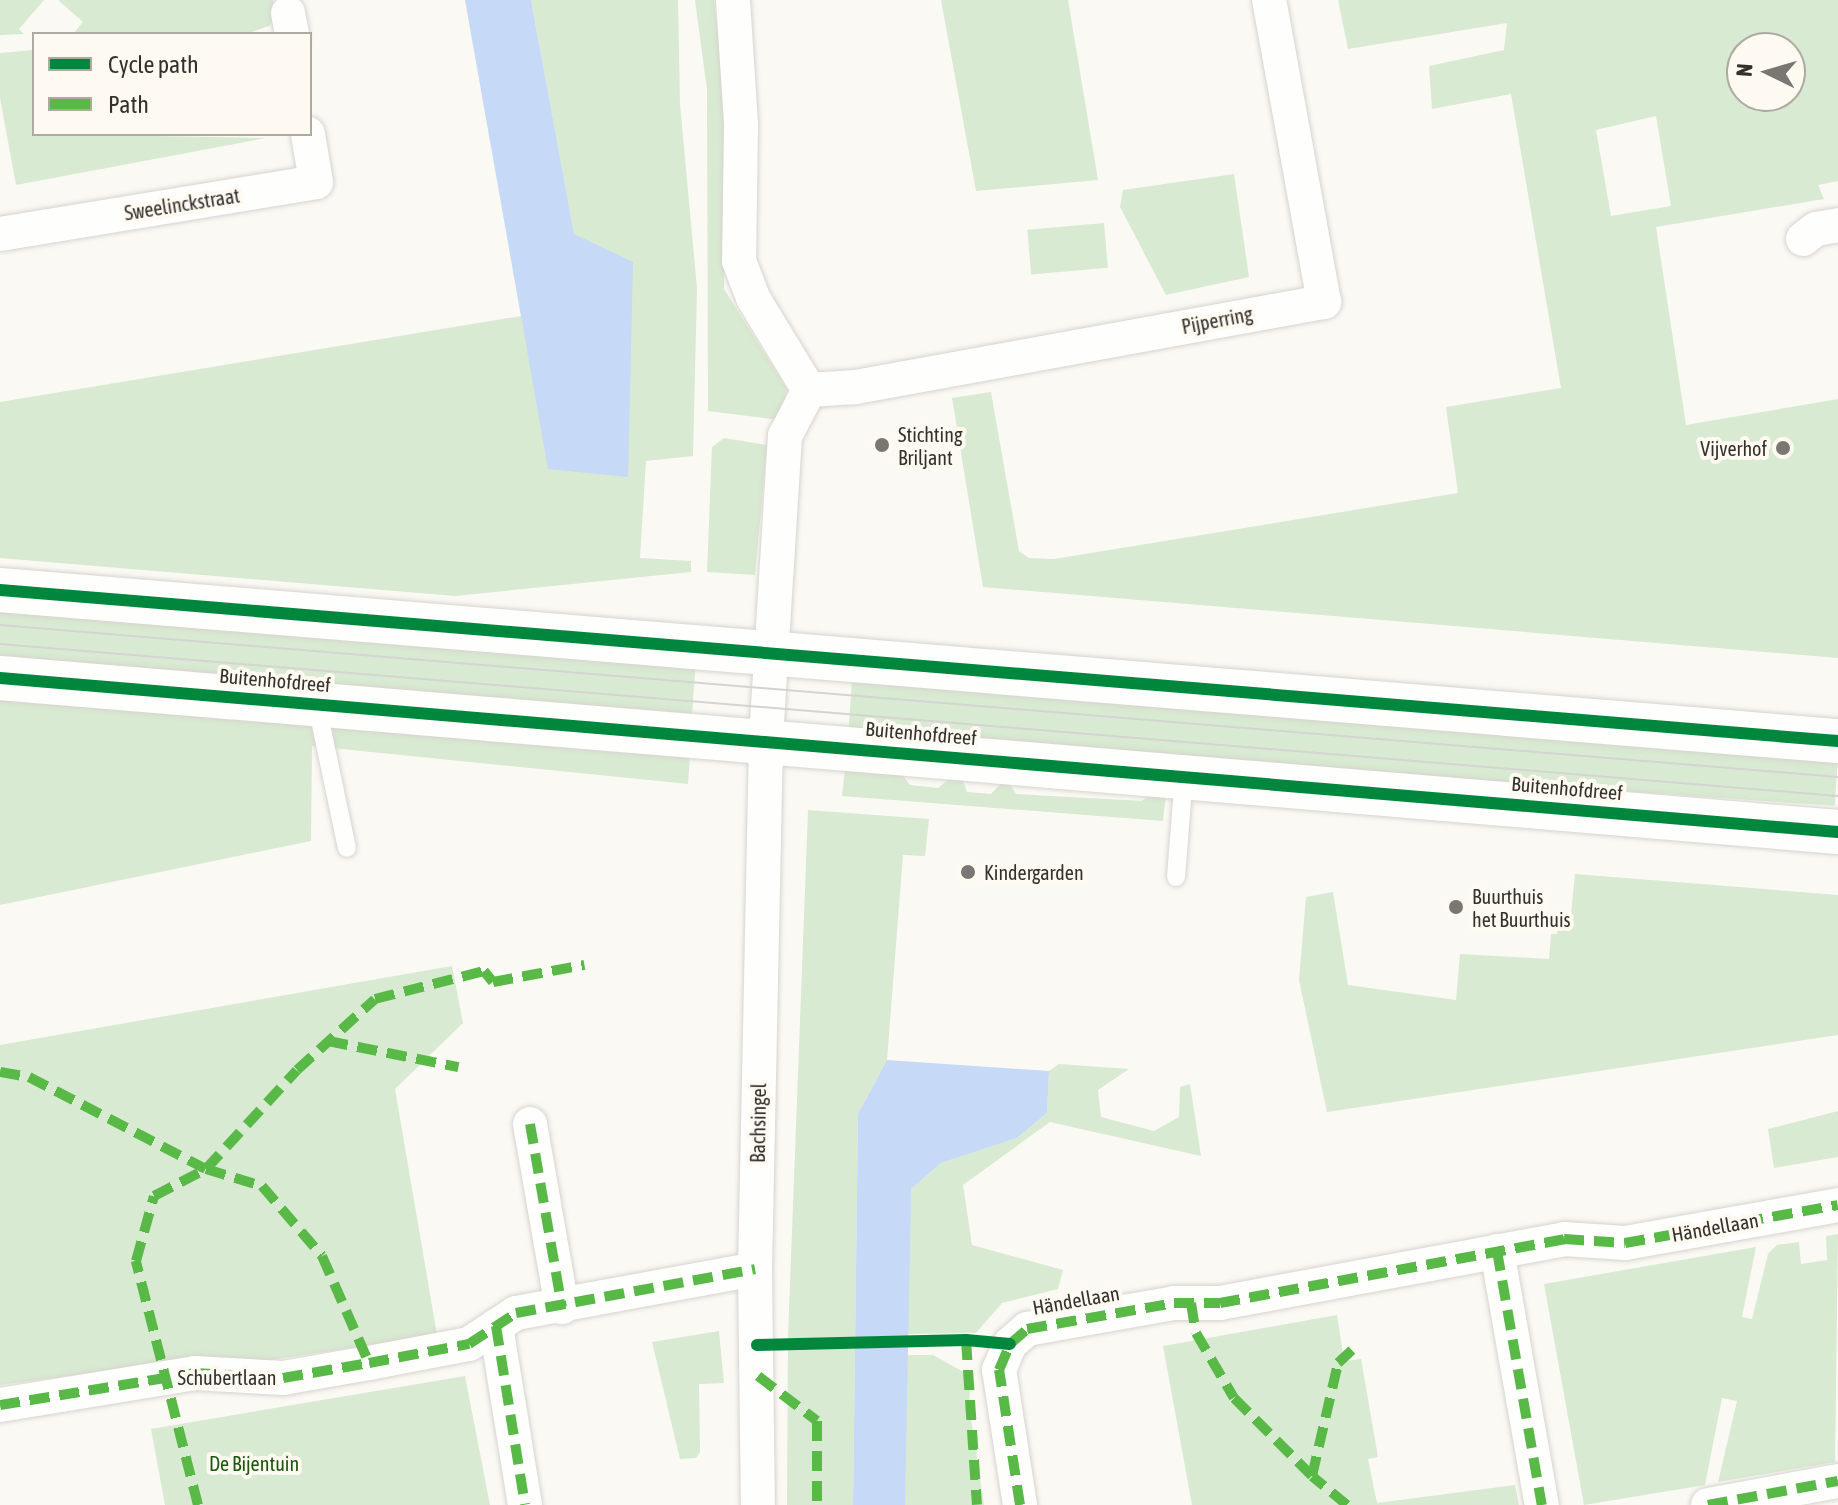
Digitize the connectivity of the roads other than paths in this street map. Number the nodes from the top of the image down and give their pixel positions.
1 (733, 0) edge
2 (1269, 0) edge
3 (308, 136) edge
4 (1838, 225) edge
5 (0, 234) edge
6 (1803, 239) dead end
7 (809, 390) junction
8 (0, 590) edge
9 (772, 654) junction
10 (0, 678) edge
11 (316, 703) junction
12 (766, 741) junction
13 (1838, 741) edge
14 (1185, 775) junction
15 (1838, 832) edge
16 (347, 848) dead end
17 (1176, 877) dead end
18 (530, 1124) dead end
19 (1838, 1205) edge
20 (1497, 1251) junction
21 (755, 1269) junction
22 (562, 1307) junction
23 (496, 1326) junction
24 (0, 1405) edge
25 (1838, 1481) edge
26 (525, 1505) edge
27 (758, 1505) edge
28 (1020, 1505) edge
29 (1542, 1505) edge
30 (1708, 1505) edge

1 - 7 street
2 - 7 street, Pijperring
3 - 5 street, Sweelinckstraat
4 - 6 street
7 - 9 street
8 - 9 street
9 - 12 street
9 - 13 street
10 - 11 street, Buitenhofdreef
11 - 12 street, Buitenhofdreef
11 - 16 lane
12 - 14 street, Buitenhofdreef
12 - 21 street, Bachsingel
14 - 15 street, Buitenhofdreef
14 - 17 lane
18 - 22 street
19 - 20 street, Händellaan
20 - 28 street, Händellaan
20 - 29 street
21 - 22 street, Schubertlaan
21 - 27 street, Bachsingel
22 - 23 street, Schubertlaan
23 - 24 street, Schubertlaan
23 - 26 street
25 - 30 street

